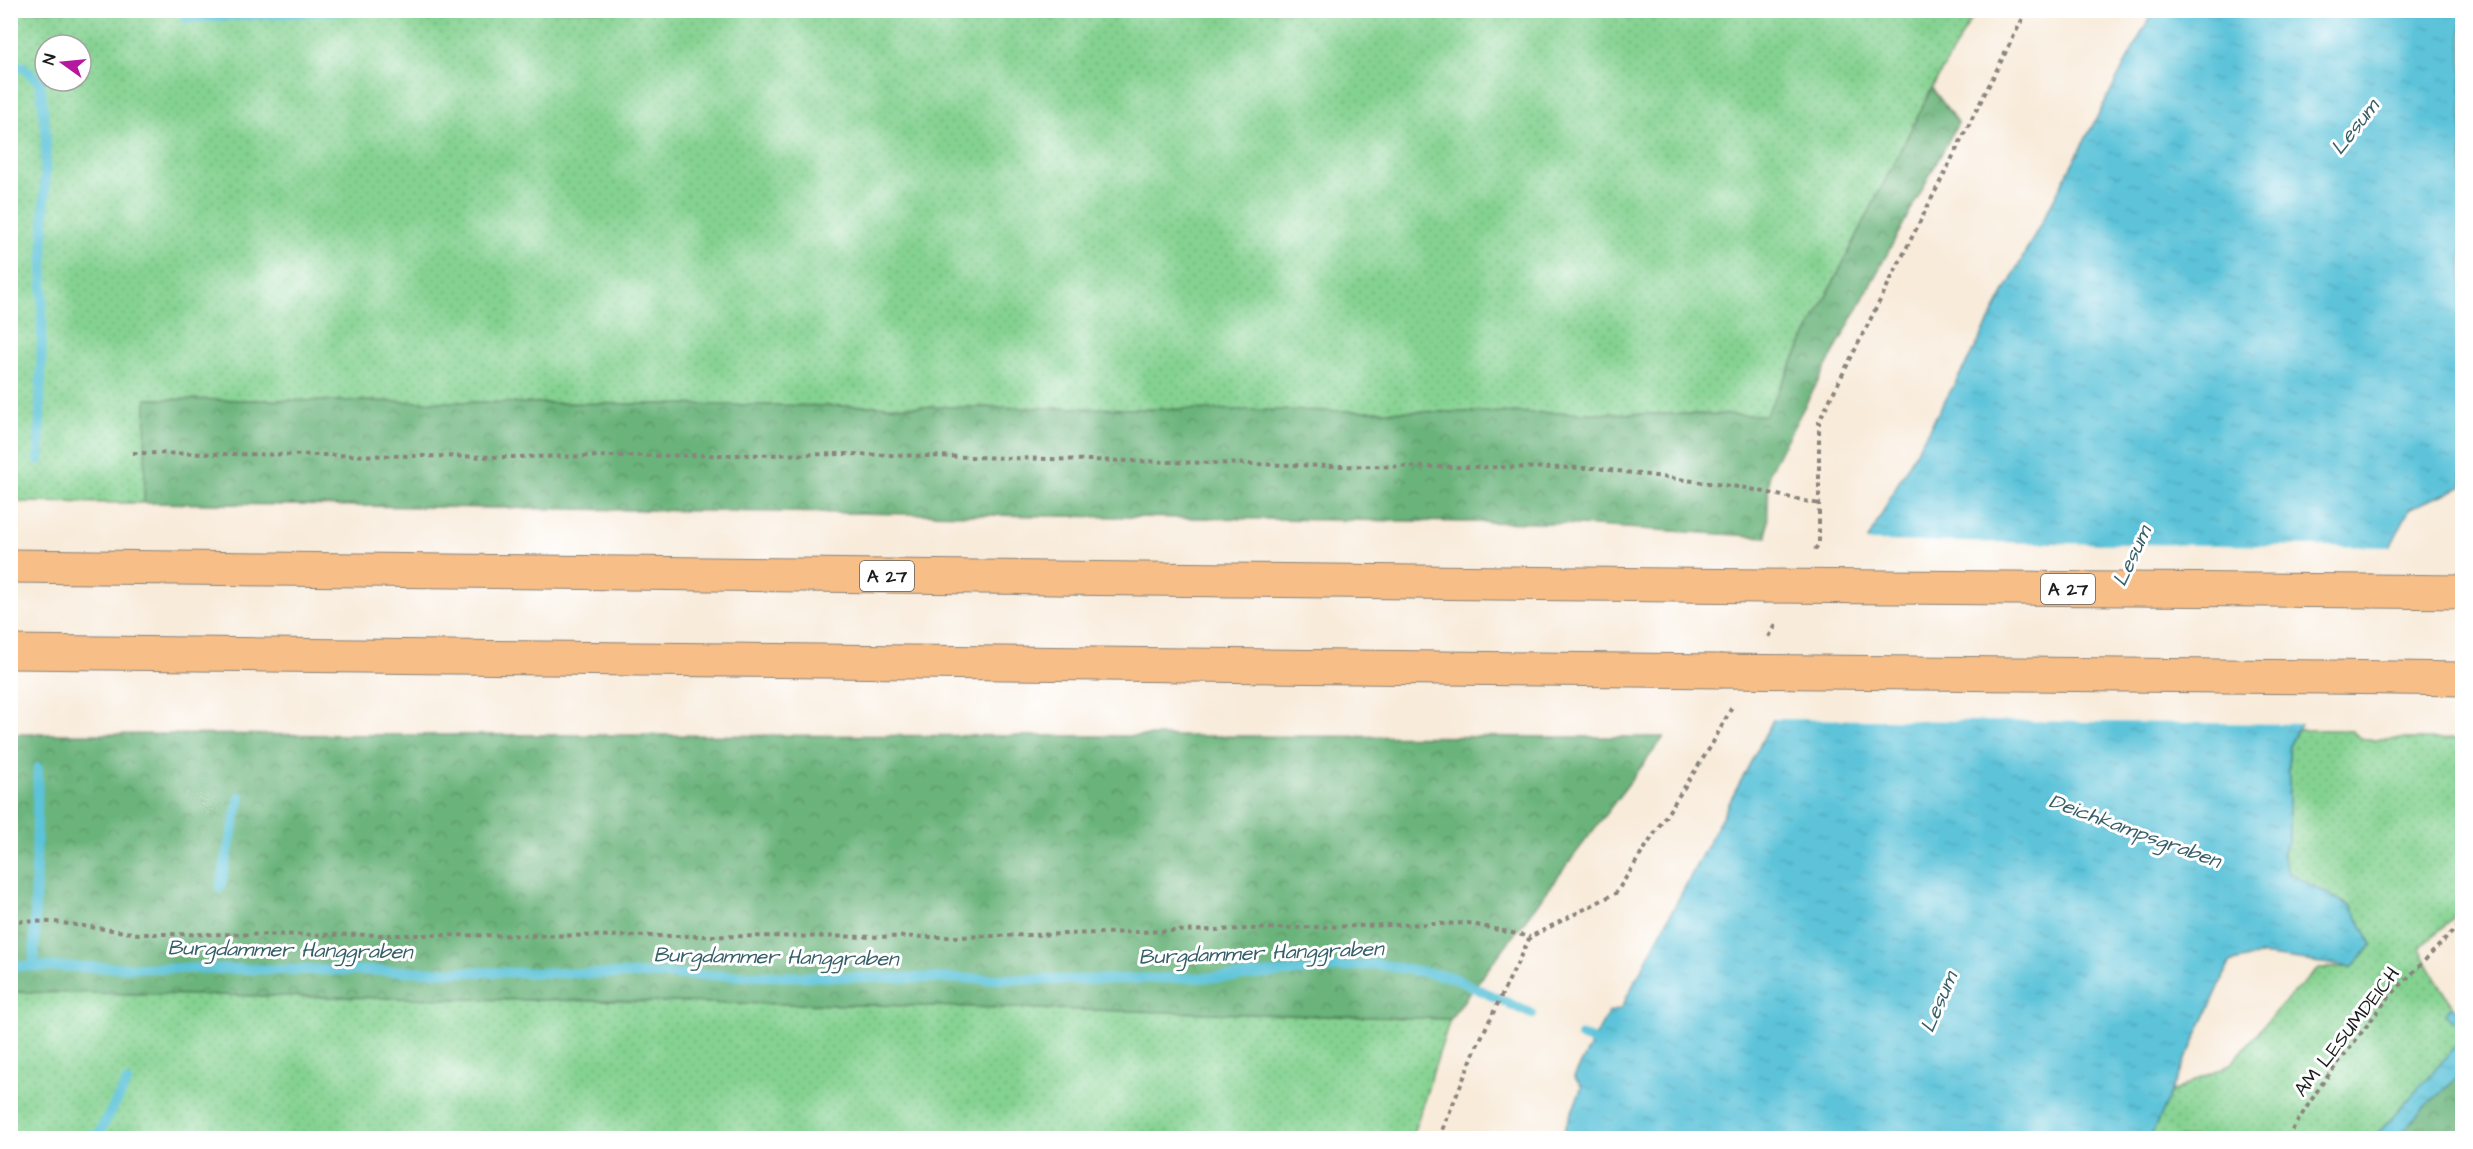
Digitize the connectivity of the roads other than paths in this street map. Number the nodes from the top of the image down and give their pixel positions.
1 (10, 566) edge
2 (2463, 592) edge
3 (10, 652) edge
4 (2463, 679) edge

1 - 2 highway, A 27, bridge
3 - 4 highway, bridge

